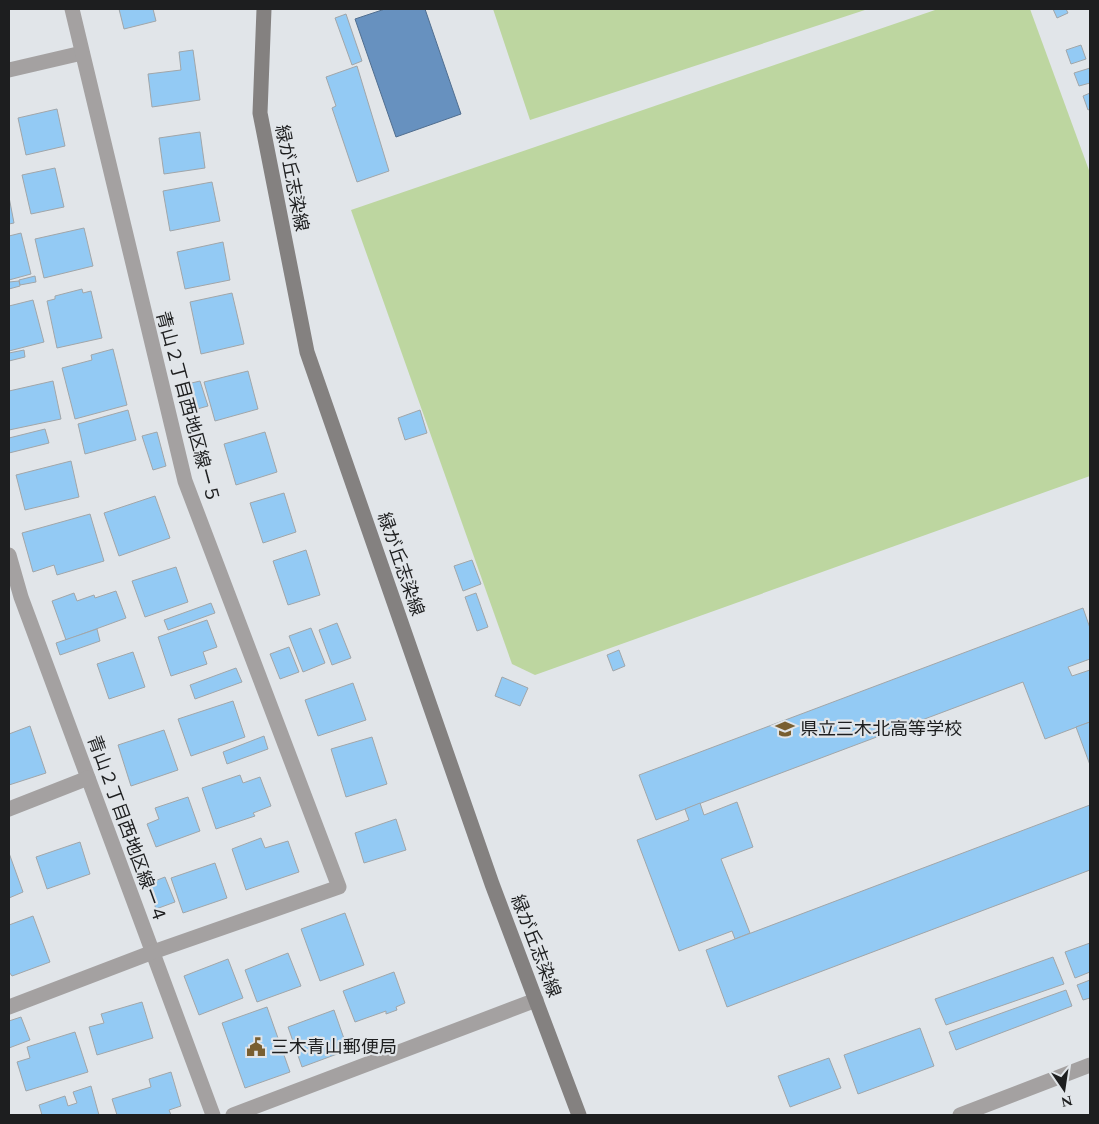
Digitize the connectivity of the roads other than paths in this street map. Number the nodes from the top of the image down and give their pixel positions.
1 (72, 9) edge
2 (264, 9) edge
3 (82, 53) junction
4 (9, 70) edge
5 (9, 555) edge
6 (15, 599) edge
7 (88, 778) junction
8 (9, 808) edge
9 (153, 952) junction
10 (536, 1000) junction
11 (9, 1007) edge
12 (1090, 1065) edge
13 (258, 1111) edge
14 (213, 1115) edge
15 (233, 1115) edge
16 (580, 1115) edge
17 (960, 1115) edge

1 - 3 street, 青山２丁目西地区線ー５
2 - 10 street, 緑が丘志染線
3 - 4 street
3 - 9 street, 青山２丁目西地区線ー５
5 - 6 street, 青山２丁目西地区線ー４
6 - 7 street, 青山２丁目西地区線ー４
7 - 8 street
7 - 9 street, 青山２丁目西地区線ー４
9 - 11 street
9 - 14 street, 青山２丁目西地区線ー４
10 - 13 street
10 - 16 street, 緑が丘志染線
12 - 17 street
13 - 15 street

